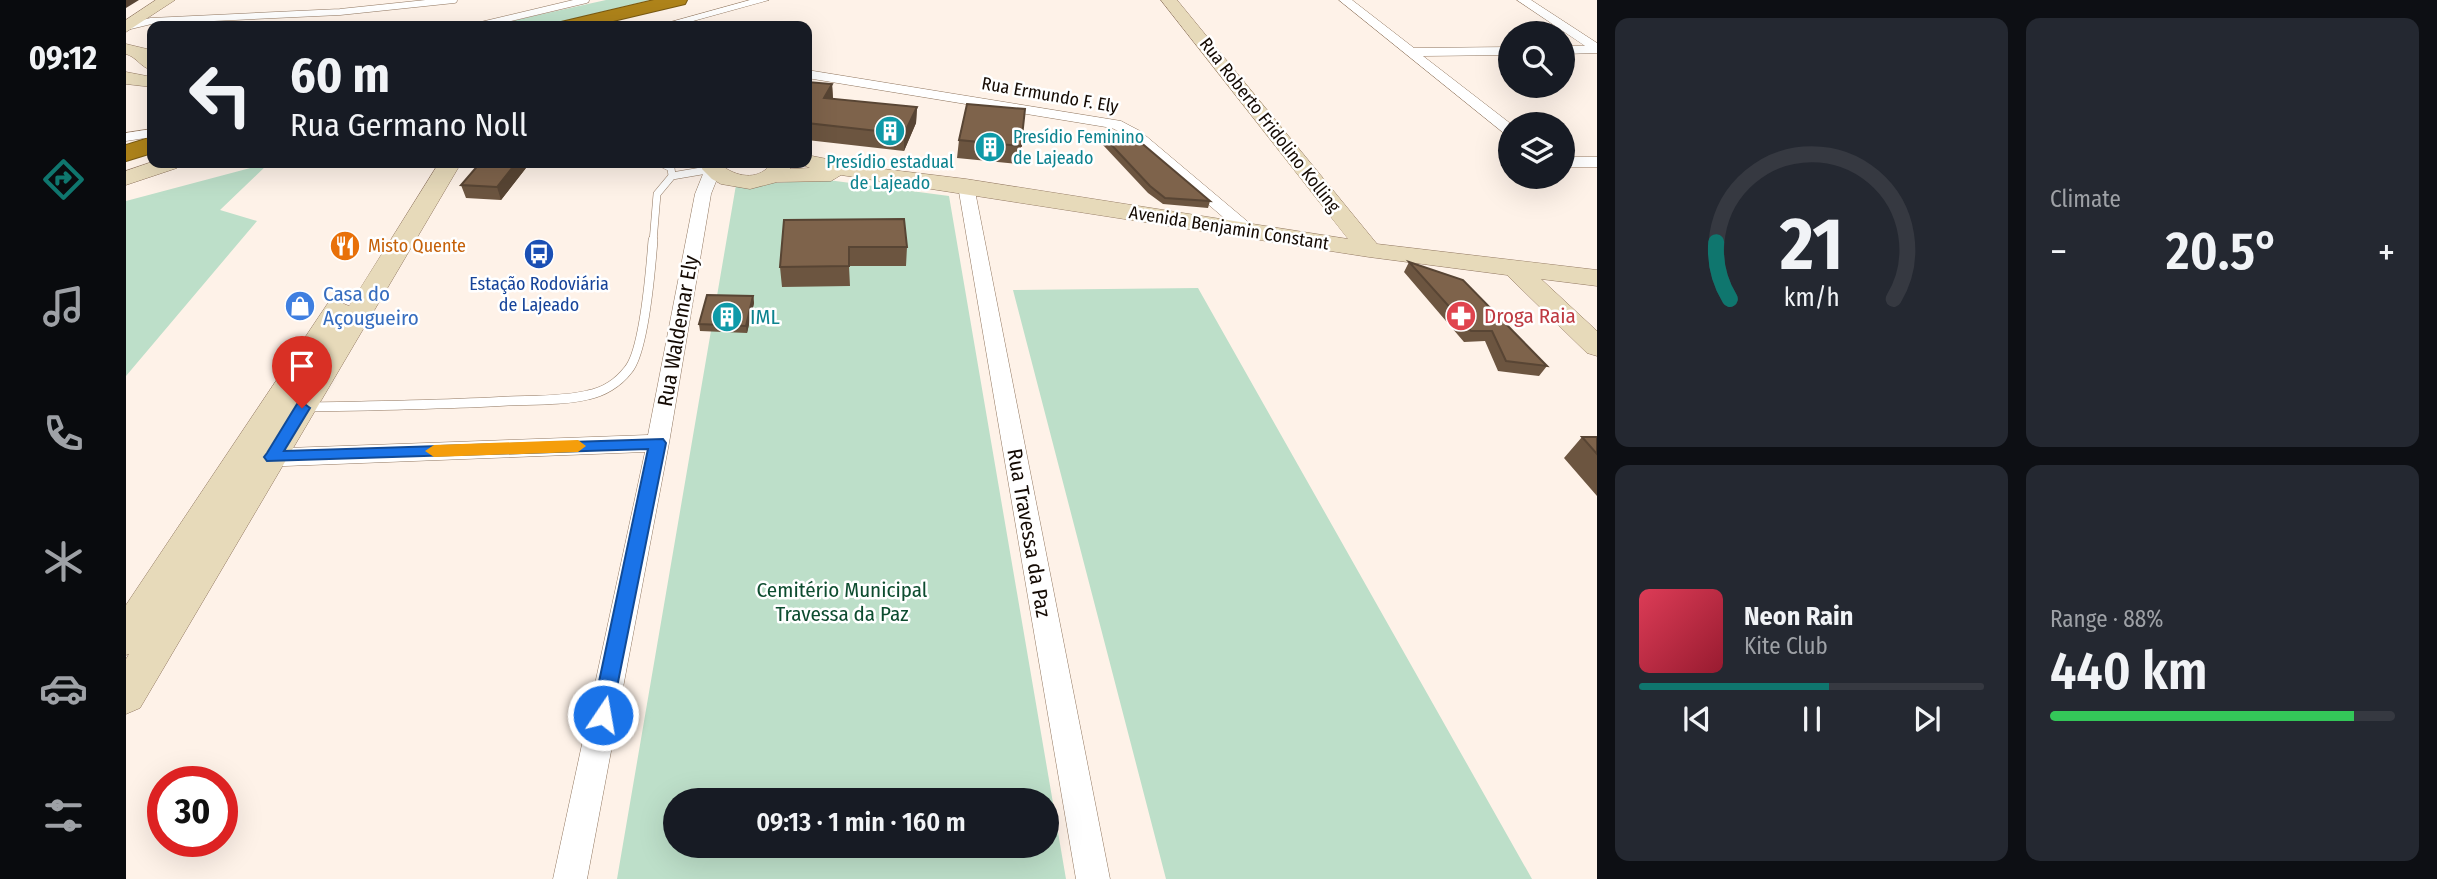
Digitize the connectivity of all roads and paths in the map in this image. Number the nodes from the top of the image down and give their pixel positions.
1 (454, 0) edge
2 (586, 0) edge
3 (678, 0) edge
4 (763, 0) edge
5 (1169, 0) edge
6 (1345, 0) edge
7 (1523, 0) edge
8 (410, 3) edge
9 (156, 17) edge
10 (498, 21) edge
11 (589, 21) edge
12 (681, 21) edge
13 (126, 27) edge
14 (1597, 49) edge
15 (1575, 50) edge
16 (1498, 51) edge
17 (1412, 52) junction
18 (142, 54) edge
19 (126, 67) edge
20 (812, 75) edge
21 (126, 78) edge
22 (147, 81) edge
23 (1498, 121) edge
24 (147, 134) edge
25 (126, 137) edge
26 (147, 147) edge
27 (126, 153) edge
28 (812, 162) edge
29 (1575, 162) edge
30 (1597, 162) edge
31 (155, 168) edge
32 (427, 168) edge
33 (447, 168) edge
34 (671, 168) edge
35 (705, 168) edge
36 (712, 168) edge
37 (714, 168) edge
38 (776, 169) edge
39 (861, 173) junction
40 (671, 176) junction
41 (126, 178) edge
42 (966, 186) junction
43 (1251, 232) junction
44 (1369, 250) junction
45 (1515, 268) junction
46 (1545, 271) junction
47 (1597, 278) edge
48 (1597, 321) edge
49 (1597, 348) edge
50 (288, 408) junction
51 (658, 443) junction
52 (257, 458) junction
53 (126, 638) edge
54 (126, 695) edge
55 (570, 879) edge
56 (1093, 879) edge

1 - 8 lane
2 - 10 lane
3 - 11 highway
4 - 12 street
5 - 44 main road, Rua Roberto Fridolino Kolling
6 - 17 street
7 - 14 street
8 - 9 lane
9 - 13 main road
14 - 15 street
16 - 17 street
17 - 23 street
18 - 19 main road
20 - 43 street, Rua Ermundo F. Ely
21 - 22 main road
24 - 25 street
26 - 27 highway
28 - 39 main road, Avenida Benjamin Constant
29 - 30 street
31 - 41 main road
32 - 50 main road
33 - 50 main road
34 - 40 lane
35 - 40 lane
36 - 51 street, Rua Waldemar Ely
37 - 38 main road, Avenida Benjamin Constant
38 - 39 main road, Avenida Benjamin Constant
39 - 42 main road, Avenida Benjamin Constant
40 - 50 lane
42 - 43 main road, Avenida Benjamin Constant
42 - 56 street, Rua Travessa da Paz
43 - 44 main road, Avenida Benjamin Constant
44 - 45 main road, Avenida Benjamin Constant
45 - 46 main road, Avenida Benjamin Constant
45 - 49 main road
46 - 47 main road, Avenida Benjamin Constant
46 - 48 main road
50 - 52 main road
51 - 52 street
51 - 55 street, Rua Waldemar Ely
52 - 53 main road
52 - 54 main road

